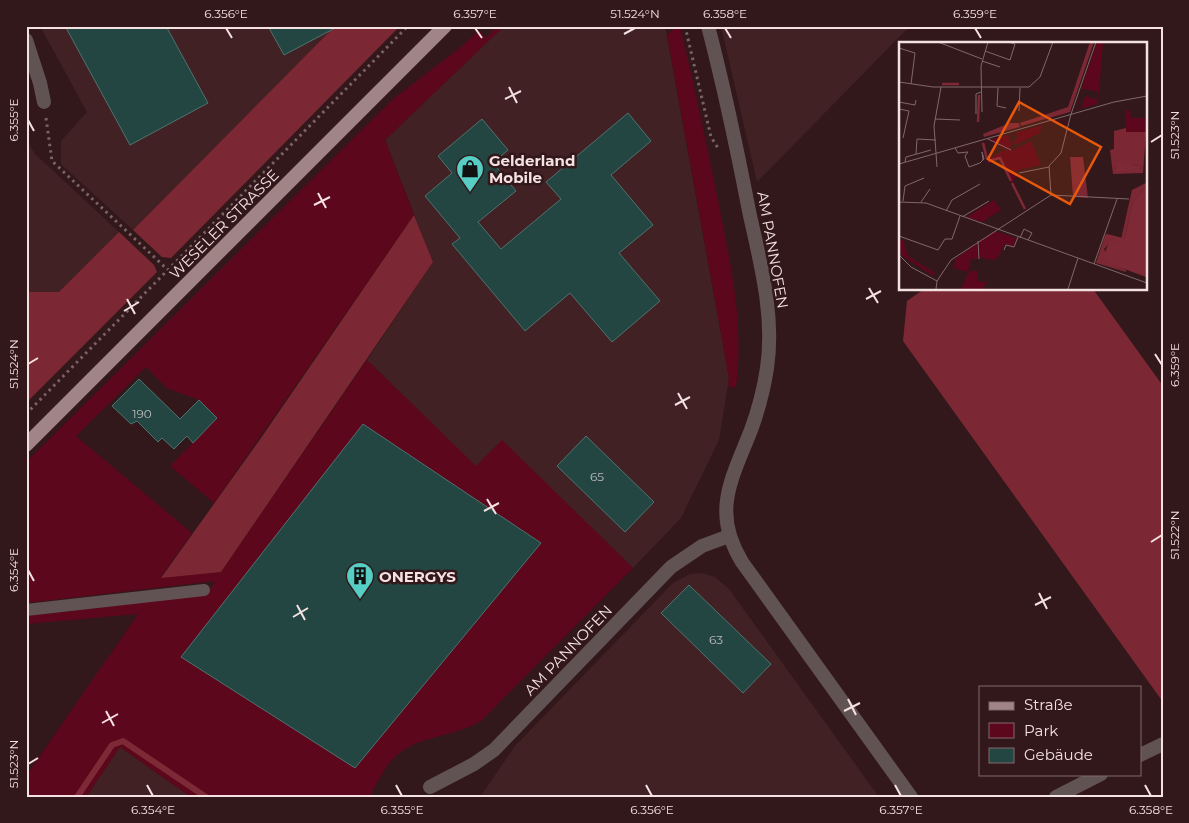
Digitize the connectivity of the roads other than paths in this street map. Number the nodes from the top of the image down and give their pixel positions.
1 (445, 26) edge
2 (708, 26) edge
3 (26, 40) edge
4 (44, 102) road end
5 (26, 445) edge
6 (730, 536) junction
7 (204, 590) dead end
8 (26, 610) edge
9 (1163, 744) edge
10 (1142, 754) edge
11 (1098, 776) edge
12 (430, 787) dead end
13 (912, 797) edge
14 (1056, 797) edge

1 - 5 main road, WESELER STRASSE
2 - 6 street, AM PANNOFEN
3 - 4 street
6 - 12 street, AM PANNOFEN
6 - 13 street, AM PANNOFEN
7 - 8 lane
9 - 10 street
11 - 14 street

